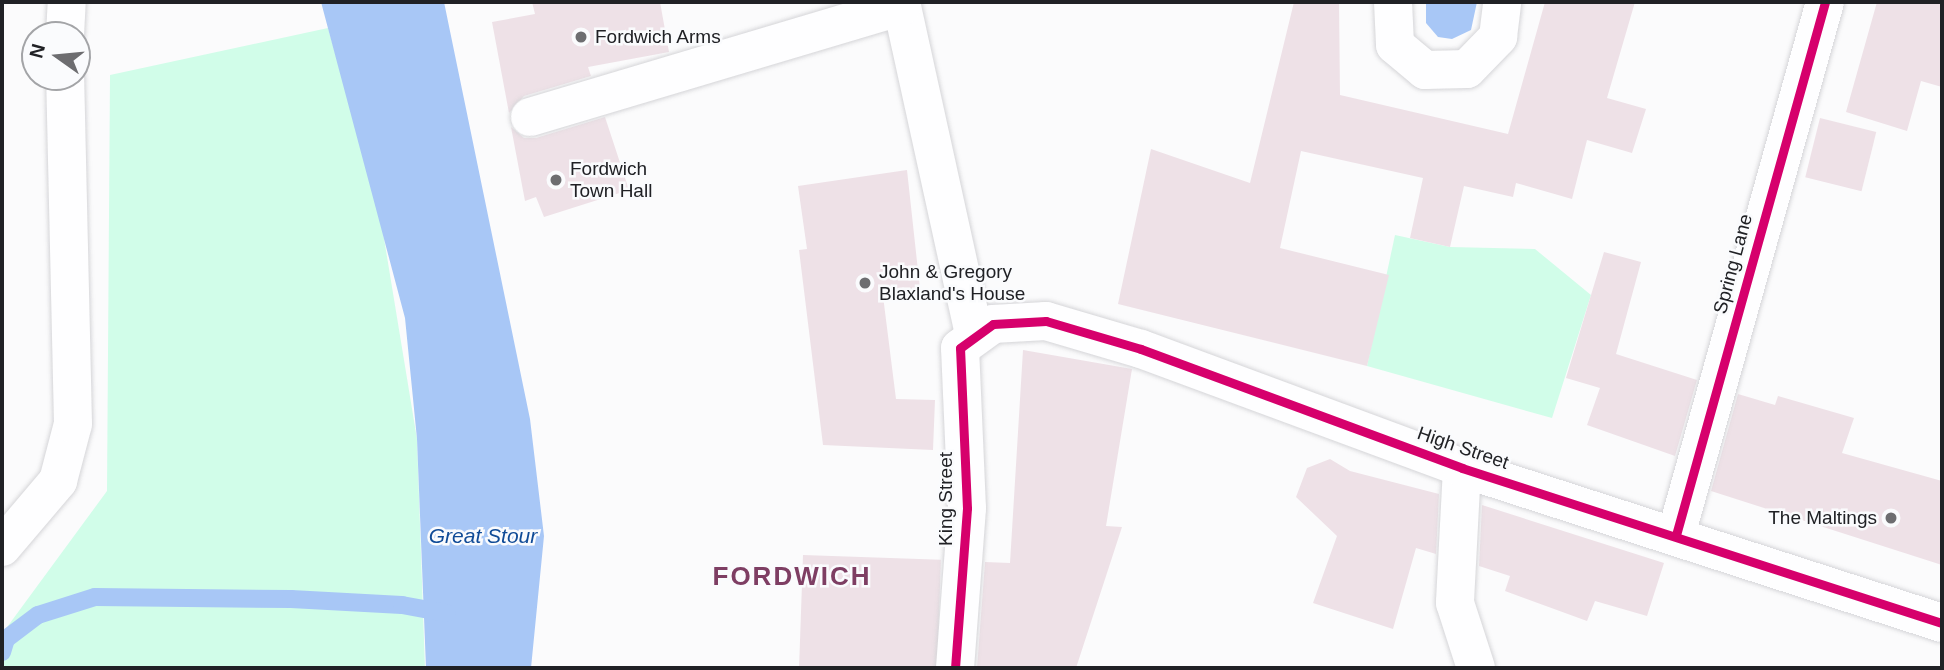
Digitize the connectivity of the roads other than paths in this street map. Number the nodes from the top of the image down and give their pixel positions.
1 (67, 2) edge
2 (1393, 2) edge
3 (1502, 2) edge
4 (1825, 2) edge
5 (902, 4) edge
6 (66, 21) edge
7 (65, 91) edge
8 (530, 117) dead end
9 (974, 334) junction
10 (1462, 468) junction
11 (1676, 535) junction
12 (2, 547) edge
13 (1942, 623) edge
14 (955, 668) edge
15 (1476, 668) edge

1 - 6 street
2 - 3 street
4 - 11 street, Spring Lane
5 - 8 street
5 - 9 street
7 - 12 street
9 - 10 street, High Street
9 - 14 street, King Street
10 - 11 street, High Street
10 - 15 street
11 - 13 street, High Street

